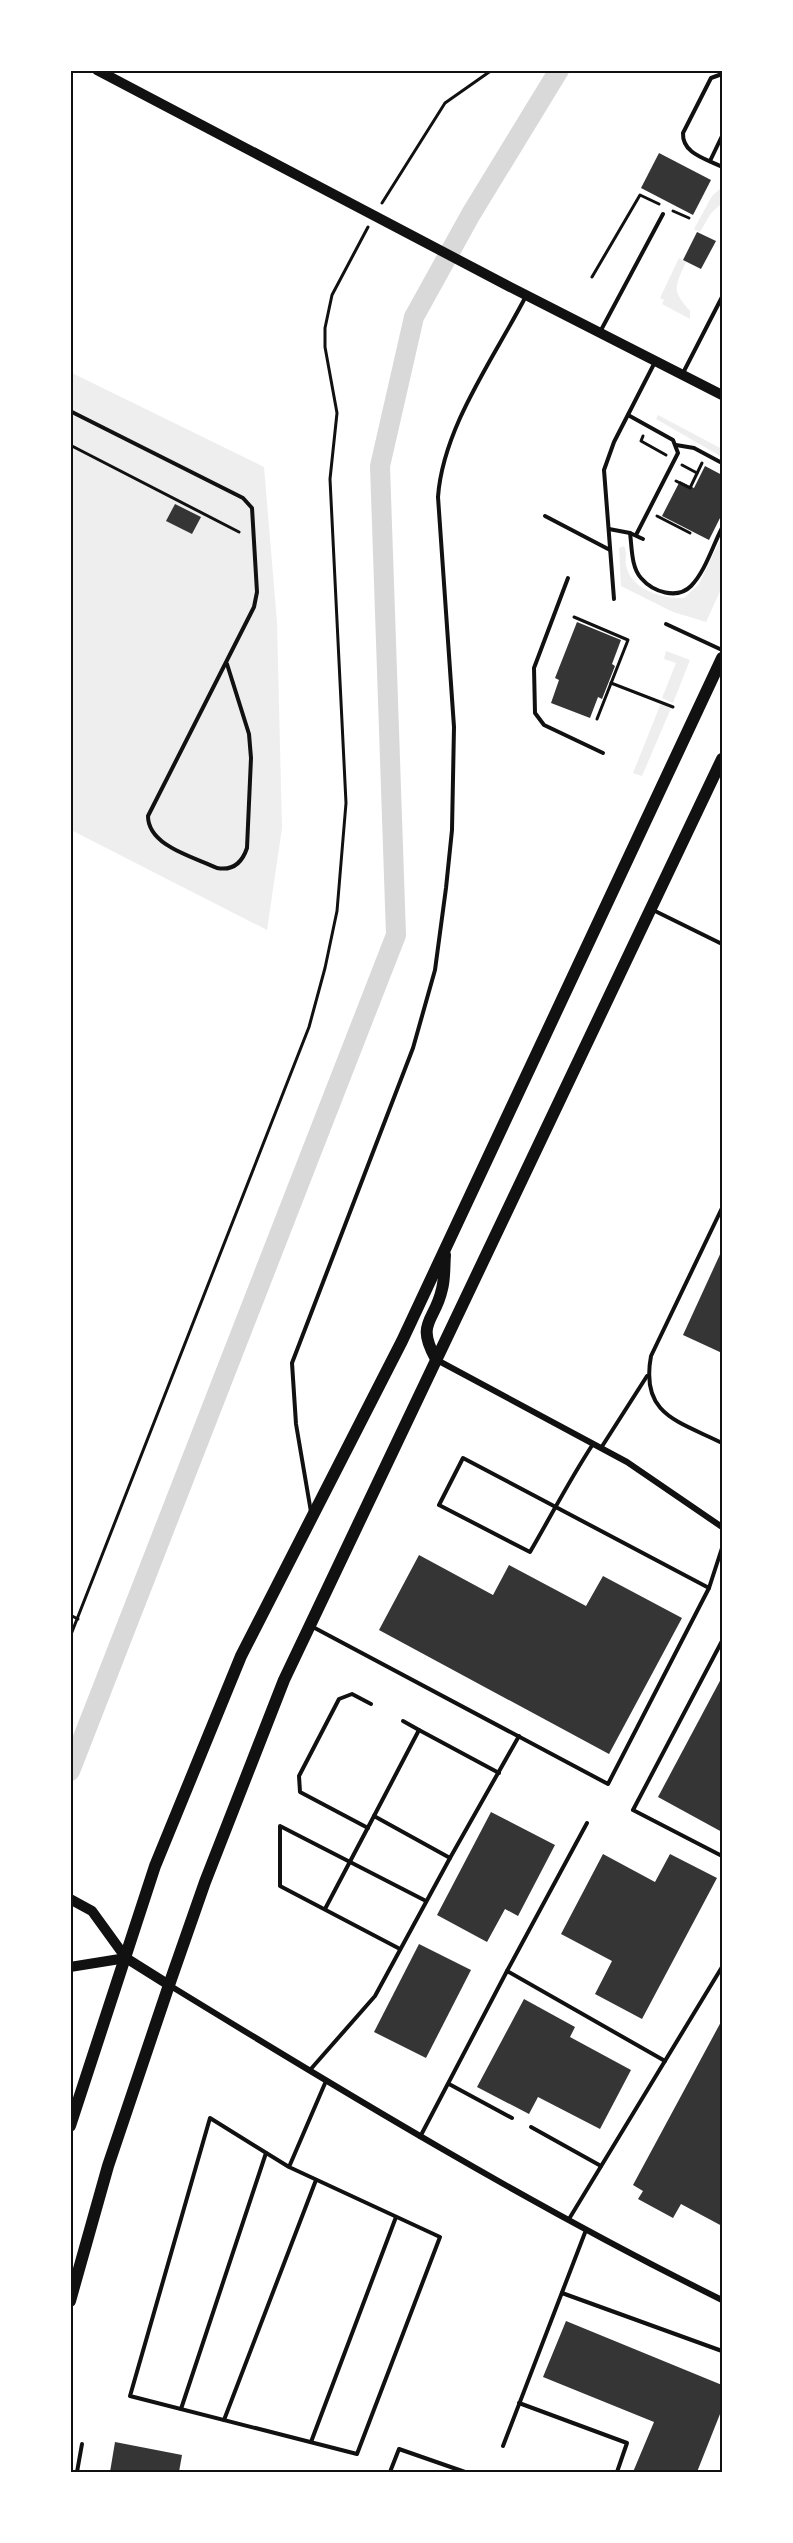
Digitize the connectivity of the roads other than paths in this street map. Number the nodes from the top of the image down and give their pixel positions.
1 (96, 70) edge
2 (723, 74) edge
3 (723, 136) edge
4 (710, 161) junction
5 (723, 167) edge
6 (663, 214) dead end
7 (526, 296) junction
8 (723, 297) edge
9 (721, 305) edge
10 (600, 333) junction
11 (656, 361) junction
12 (682, 375) junction
13 (723, 395) edge
14 (70, 411) edge
15 (628, 415) junction
16 (676, 445) junction
17 (723, 463) edge
18 (545, 516) dead end
19 (723, 528) edge
20 (609, 529) junction
21 (630, 533) junction
22 (636, 536) junction
23 (643, 539) dead end
24 (610, 550) junction
25 (568, 578) dead end
26 (614, 599) dead end
27 (666, 624) dead end
28 (723, 650) edge
29 (723, 658) edge
30 (227, 664) junction
31 (603, 753) dead end
32 (723, 759) edge
33 (651, 909) junction
34 (723, 944) edge
35 (723, 1208) edge
36 (445, 1248) junction
37 (436, 1359) junction
38 (647, 1375) junction
39 (723, 1443) edge
40 (593, 1444) junction
41 (601, 1448) junction
42 (556, 1506) junction
43 (312, 1516) junction
44 (723, 1527) edge
45 (723, 1548) edge
46 (709, 1588) junction
47 (310, 1625) junction
48 (723, 1641) edge
49 (370, 1704) dead end
50 (403, 1721) dead end
51 (419, 1730) junction
52 (519, 1736) junction
53 (499, 1773) junction
54 (374, 1816) junction
55 (587, 1823) dead end
56 (368, 1828) junction
57 (723, 1856) edge
58 (450, 1858) junction
59 (351, 1862) junction
60 (70, 1899) edge
61 (426, 1901) junction
62 (325, 1910) junction
63 (400, 1949) junction
64 (126, 1958) junction
65 (70, 1967) edge
66 (723, 1967) edge
67 (507, 1971) junction
68 (169, 1985) junction
69 (665, 2061) junction
70 (310, 2071) junction
71 (326, 2081) junction
72 (449, 2084) junction
73 (512, 2118) dead end
74 (70, 2126) edge
75 (531, 2127) dead end
76 (420, 2137) junction
77 (266, 2153) junction
78 (601, 2166) junction
79 (289, 2167) junction
80 (316, 2180) junction
81 (396, 2217) junction
82 (569, 2220) junction
83 (586, 2230) junction
84 (562, 2294) junction
85 (723, 2300) edge
86 (70, 2301) edge
87 (723, 2351) edge
88 (519, 2403) junction
89 (181, 2409) junction
90 (224, 2420) junction
91 (311, 2442) junction
92 (82, 2444) dead end
93 (503, 2446) dead end
94 (77, 2472) edge
95 (390, 2472) edge
96 (465, 2472) edge
97 (617, 2472) edge

1 - 7 main road
2 - 4 lane
3 - 4 lane
4 - 5 lane
6 - 10 lane
7 - 10 main road
7 - 43 lane
8 - 9 lane
9 - 12 lane
10 - 11 main road
11 - 12 main road
11 - 15 lane
12 - 13 main road
14 - 30 lane
15 - 16 lane
15 - 20 lane
16 - 17 lane
16 - 22 lane
18 - 24 lane
19 - 21 lane
20 - 21 lane
20 - 24 lane
21 - 22 lane
22 - 23 lane
24 - 26 lane
25 - 31 lane
27 - 28 lane
29 - 36 main road
30 - 30 lane
32 - 33 main road
33 - 34 lane
33 - 37 main road
35 - 38 lane
36 - 37 main road
36 - 43 main road
37 - 40 street
37 - 47 main road
38 - 39 lane
38 - 41 lane
40 - 41 street
40 - 42 lane
41 - 44 street
42 - 42 lane
42 - 46 lane
43 - 64 main road
45 - 46 lane
46 - 52 lane
47 - 52 lane
47 - 68 main road
48 - 57 lane
49 - 56 lane
50 - 51 lane
51 - 53 lane
51 - 54 lane
52 - 53 lane
53 - 58 lane
54 - 56 lane
54 - 58 lane
55 - 67 lane
56 - 59 lane
58 - 61 lane
59 - 61 lane
59 - 62 lane
59 - 62 lane
60 - 64 main road
61 - 63 lane
62 - 63 lane
63 - 70 lane
64 - 65 main road
64 - 68 main road
64 - 74 main road
66 - 69 lane
67 - 69 lane
67 - 72 lane
68 - 70 street
68 - 86 main road
69 - 78 lane
70 - 71 street
71 - 76 street
71 - 79 lane
72 - 73 lane
72 - 76 lane
75 - 78 lane
76 - 82 street
77 - 79 lane
77 - 89 lane
77 - 89 lane
78 - 82 lane
79 - 80 lane
80 - 81 lane
80 - 90 lane
81 - 91 lane
81 - 91 lane
82 - 83 street
83 - 84 lane
83 - 85 street
84 - 87 lane
84 - 88 lane
88 - 93 lane
88 - 97 lane
89 - 90 lane
90 - 91 lane
92 - 94 lane
95 - 96 lane

